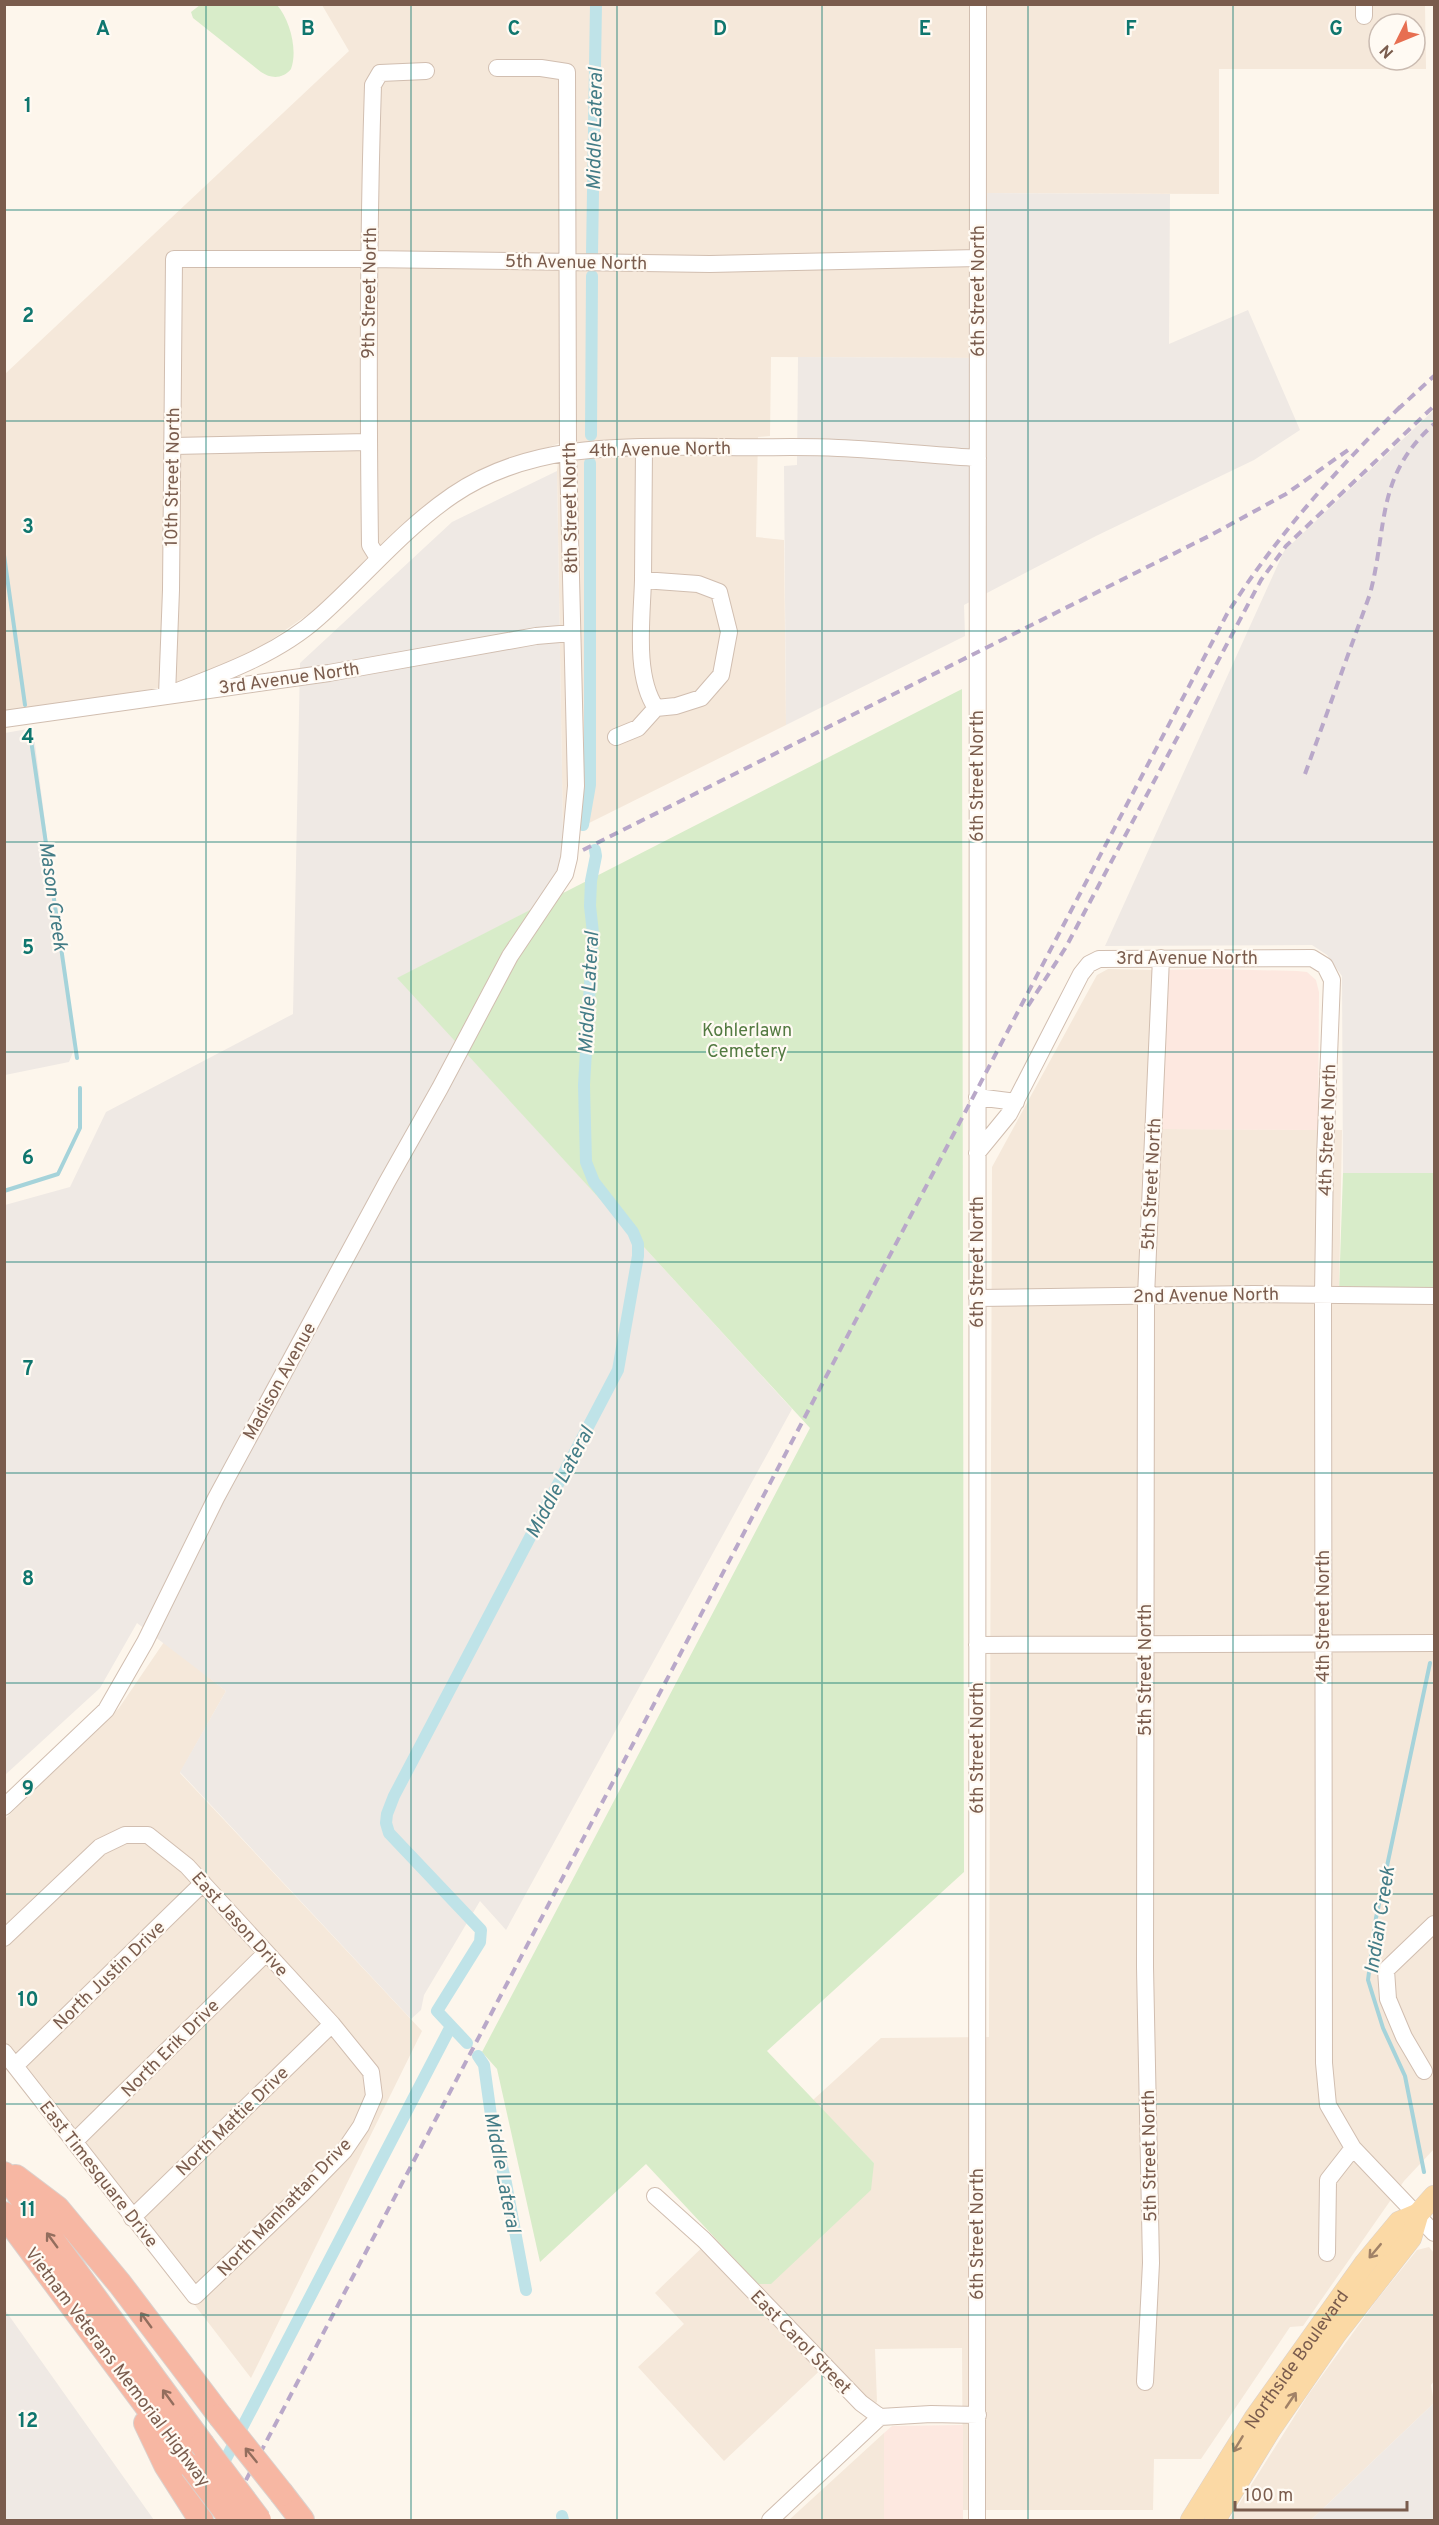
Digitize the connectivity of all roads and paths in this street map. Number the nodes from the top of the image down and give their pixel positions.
1 (978, 4) edge
2 (497, 68) dead end
3 (426, 71) dead end
4 (978, 258) junction
5 (174, 259) joint
6 (369, 259) junction
7 (569, 262) junction
8 (369, 442) junction
9 (173, 446) junction
10 (644, 447) junction
11 (568, 452) junction
12 (978, 458) junction
13 (378, 558) junction
14 (643, 580) junction
15 (572, 633) junction
16 (167, 695) junction
17 (656, 708) junction
18 (4, 719) edge
19 (616, 737) dead end
20 (526, 930) joint
21 (1161, 958) junction
22 (1325, 966) joint
23 (977, 1097) junction
24 (1016, 1102) junction
25 (977, 1153) junction
26 (1323, 1295) junction
27 (1146, 1296) junction
28 (1434, 1296) edge
29 (977, 1298) junction
30 (1434, 1643) edge
31 (1145, 1644) junction
32 (1323, 1644) junction
33 (977, 1645) junction
34 (4, 1808) edge
35 (203, 1883) junction
36 (1434, 1924) edge
37 (4, 1938) edge
38 (266, 1953) junction
39 (332, 2024) junction
40 (4, 2052) edge
41 (15, 2066) junction
42 (1424, 2071) dead end
43 (367, 2113) joint
44 (74, 2142) junction
45 (1353, 2148) junction
46 (4, 2169) edge
47 (4, 2174) edge
48 (655, 2196) dead end
49 (1434, 2196) edge
50 (4, 2214) edge
51 (1418, 2214) junction
52 (132, 2218) junction
53 (1434, 2233) edge
54 (1328, 2253) dead end
55 (195, 2296) joint
56 (121, 2372) junction
57 (1145, 2382) dead end
58 (978, 2415) junction
59 (880, 2417) junction
60 (201, 2520) edge
61 (232, 2520) edge
62 (259, 2520) edge
63 (302, 2520) edge
64 (770, 2520) edge
65 (977, 2520) edge
66 (1191, 2520) edge
67 (1215, 2520) edge

1 - 4 street, 6th Street North
2 - 7 street, 8th Street North
3 - 6 street, 9th Street North
4 - 7 street, 5th Avenue North
4 - 12 street, 6th Street North
5 - 6 street, 5th Avenue North
5 - 9 street, 10th Street North
6 - 7 street, 5th Avenue North
6 - 8 street, 9th Street North
7 - 11 street, 8th Street North
8 - 9 street
8 - 13 street, 9th Street North
9 - 16 street, 10th Street North
10 - 11 street, 4th Avenue North
10 - 12 street, 4th Avenue North
10 - 14 street
11 - 13 street, 4th Avenue North
11 - 15 street, 8th Street North
12 - 23 street, 6th Street North
13 - 16 street, 4th Avenue North
14 - 17 street
14 - 17 street
15 - 16 street, 3rd Avenue North
15 - 20 street, 8th Street North
16 - 18 street, 3rd Avenue North
17 - 19 street
20 - 34 street, Madison Avenue
21 - 22 street, 3rd Avenue North
21 - 24 street, 3rd Avenue North
21 - 27 street, 5th Street North
22 - 26 street, 4th Street North
23 - 24 street
23 - 25 street, 6th Street North
24 - 25 street, 3rd Avenue North
25 - 29 street, 6th Street North
26 - 27 street, 2nd Avenue North
26 - 28 street, 2nd Avenue North
26 - 32 street, 4th Street North
27 - 29 street, 2nd Avenue North
27 - 31 street, 5th Street North
29 - 33 street, 6th Street North
30 - 32 street
31 - 32 street
31 - 33 street
31 - 57 street, 5th Street North
32 - 45 street, 4th Street North
33 - 58 street, 6th Street North
35 - 37 street, East Jason Drive
35 - 38 street, East Jason Drive
35 - 41 street, North Justin Drive
36 - 42 street
38 - 39 street, East Jason Drive
38 - 44 street, North Erik Drive
39 - 43 street, East Jason Drive
39 - 52 street, North Mattie Drive
40 - 41 street, East Timesquare Drive
41 - 44 street, East Timesquare Drive
43 - 55 street, North Manhattan Drive
44 - 52 street, East Timesquare Drive
45 - 51 street, 4th Street North
45 - 54 street
63 -> 46 highway, bridge
62 -> 47 highway, Vietnam Veterans Memorial Highway, bridge
48 - 59 street, East Carol Street
49 - 51 main road, Northside Boulevard
50 - 56 highway, Vietnam Veterans Memorial Highway
51 - 53 street, 4th Street North
51 -> 66 main road, Northside Boulevard
67 -> 51 main road, Northside Boulevard
52 - 55 street, East Timesquare Drive
56 - 60 highway
56 - 61 highway, Vietnam Veterans Memorial Highway, bridge
58 - 59 street
58 - 65 street, 6th Street North
59 - 64 street

